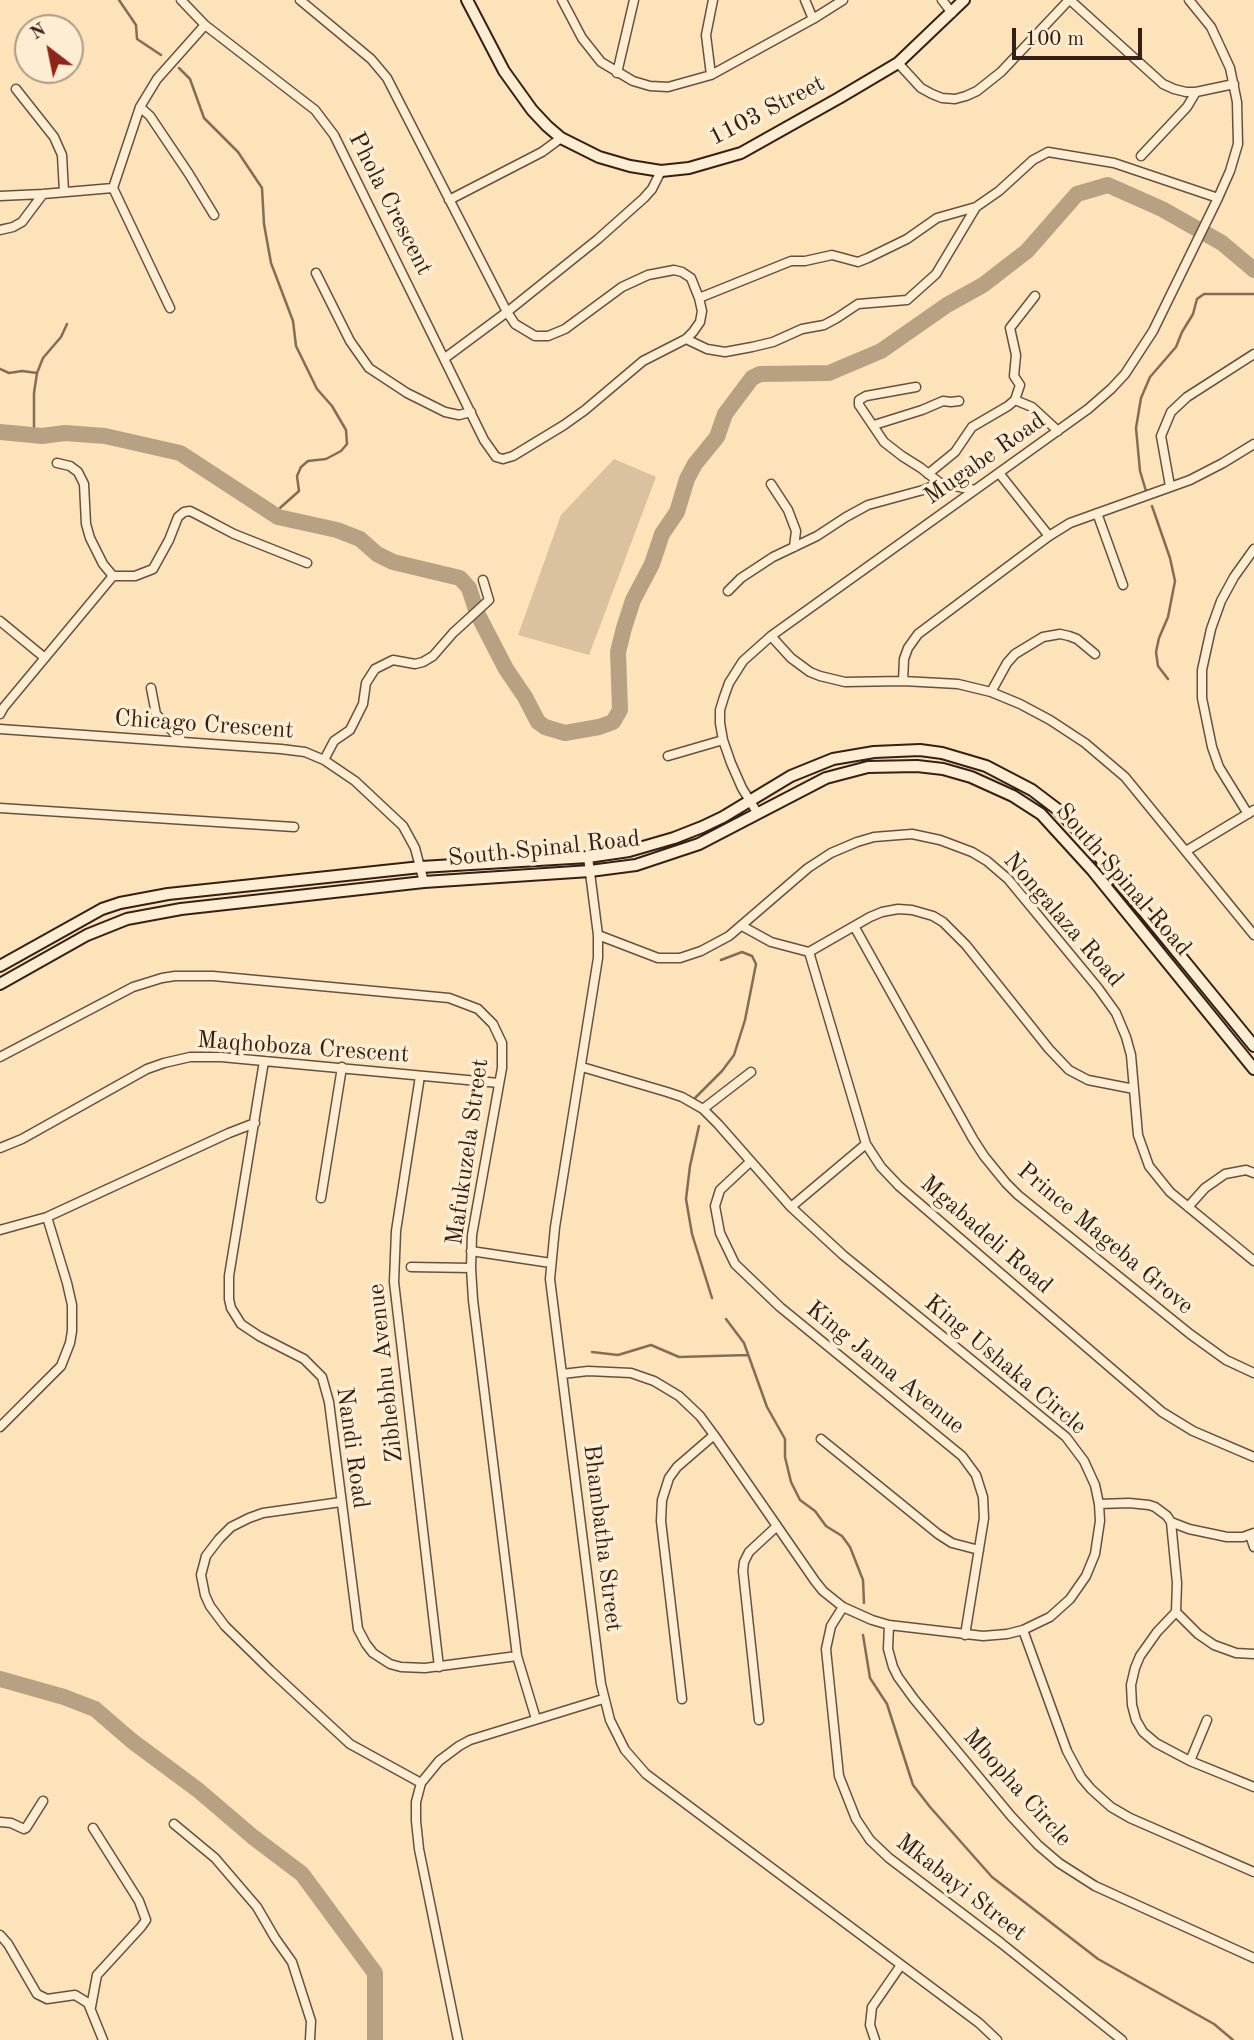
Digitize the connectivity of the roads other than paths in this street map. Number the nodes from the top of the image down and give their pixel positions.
1 (181, 0) edge
2 (300, 0) edge
3 (467, 0) edge
4 (562, 0) edge
5 (634, 0) edge
6 (713, 0) edge
7 (805, 0) edge
8 (843, 0) edge
9 (942, 0) edge
10 (964, 0) edge
11 (1070, 0) edge
12 (1189, 0) edge
13 (952, 13) junction
14 (813, 19) junction
15 (205, 25) junction
16 (898, 63) junction
17 (618, 73) junction
18 (711, 75) junction
19 (1234, 84) junction
20 (16, 89) dead end
21 (1196, 92) junction
22 (139, 107) junction
23 (561, 138) junction
24 (1141, 156) dead end
25 (661, 172) junction
26 (113, 188) junction
27 (64, 192) junction
28 (43, 194) junction
29 (0, 196) edge
30 (1218, 198) junction
31 (449, 200) junction
32 (976, 207) junction
33 (214, 215) dead end
34 (0, 230) edge
35 (316, 273) dead end
36 (1035, 296) dead end
37 (699, 298) junction
38 (170, 308) dead end
39 (507, 313) junction
40 (686, 339) junction
41 (1254, 354) edge
42 (445, 358) junction
43 (916, 387) dead end
44 (1015, 400) junction
45 (959, 401) dead end
46 (471, 412) junction
47 (874, 425) junction
48 (1058, 431) junction
49 (1254, 444) edge
50 (57, 463) dead end
51 (999, 473) junction
52 (928, 474) junction
53 (771, 484) dead end
54 (940, 484) junction
55 (1171, 486) junction
56 (975, 490) junction
57 (1097, 513) junction
58 (1049, 536) junction
59 (794, 547) junction
60 (1254, 549) edge
61 (307, 563) dead end
62 (113, 576) junction
63 (483, 580) dead end
64 (1123, 585) dead end
65 (728, 591) dead end
66 (0, 621) edge
67 (771, 636) junction
68 (1095, 654) dead end
69 (45, 657) junction
70 (903, 681) junction
71 (151, 688) dead end
72 (992, 692) junction
73 (0, 714) edge
74 (0, 729) edge
75 (723, 740) junction
76 (183, 742) junction
77 (668, 756) dead end
78 (324, 760) junction
79 (750, 801) junction
80 (0, 807) edge
81 (1251, 812) edge
82 (758, 814) junction
83 (294, 827) dead end
84 (1186, 851) junction
85 (588, 857) junction
86 (421, 867) junction
87 (590, 871) junction
88 (424, 882) junction
89 (741, 926) junction
90 (853, 926) junction
91 (598, 935) junction
92 (1254, 935) edge
93 (809, 951) junction
94 (0, 966) edge
95 (0, 984) edge
96 (1254, 1046) edge
97 (0, 1057) edge
98 (264, 1061) junction
99 (342, 1067) junction
100 (582, 1067) junction
101 (1254, 1069) edge
102 (751, 1072) dead end
103 (421, 1076) junction
104 (499, 1083) junction
105 (1134, 1089) junction
106 (703, 1109) junction
107 (255, 1123) junction
108 (866, 1144) junction
109 (0, 1148) edge
110 (750, 1161) junction
111 (1254, 1173) edge
112 (321, 1198) dead end
113 (791, 1207) junction
114 (1188, 1207) junction
115 (47, 1217) junction
116 (0, 1230) edge
117 (471, 1251) junction
118 (1254, 1261) edge
119 (551, 1263) junction
120 (411, 1267) dead end
121 (471, 1268) junction
122 (1254, 1373) edge
123 (562, 1374) junction
124 (0, 1427) edge
125 (714, 1435) junction
126 (821, 1438) dead end
127 (1254, 1457) edge
128 (341, 1502) junction
129 (1099, 1503) junction
130 (1171, 1522) junction
131 (776, 1527) junction
132 (1252, 1534) edge
133 (1254, 1547) edge
134 (979, 1550) junction
135 (844, 1606) junction
136 (1176, 1612) junction
137 (889, 1625) junction
138 (1023, 1630) junction
139 (965, 1635) junction
140 (1254, 1654) edge
141 (517, 1656) junction
142 (439, 1667) junction
143 (603, 1699) junction
144 (682, 1699) dead end
145 (536, 1719) junction
146 (759, 1720) dead end
147 (1207, 1720) dead end
148 (1190, 1761) junction
149 (421, 1783) junction
150 (1254, 1787) edge
151 (43, 1801) dead end
152 (0, 1822) edge
153 (174, 1824) dead end
154 (93, 1828) dead end
155 (1254, 1872) edge
156 (0, 1935) edge
157 (1254, 1958) edge
158 (901, 1965) junction
159 (91, 2007) junction
160 (103, 2040) edge
161 (310, 2040) edge
162 (458, 2040) edge
163 (875, 2040) edge
164 (998, 2040) edge
165 (1122, 2040) edge

1 - 15 street, Phola Crescent
2 - 31 street
3 - 23 street, 1103 Street
4 - 17 street
5 - 17 street
6 - 18 street
7 - 14 street
8 - 14 street
9 - 13 street
10 - 13 street, 1103 Street
11 - 16 street
11 - 21 street
12 - 19 street, Mugabe Road
13 - 16 street, 1103 Street
14 - 18 street
15 - 22 street
15 - 42 street, Phola Crescent
16 - 25 street, 1103 Street
17 - 18 street
19 - 21 street
19 - 30 street, Mugabe Road
20 - 27 street
21 - 24 street
22 - 26 street
22 - 33 street
23 - 25 street, 1103 Street
23 - 31 street
25 - 39 street
26 - 27 street
26 - 38 street
27 - 28 street
28 - 29 street
28 - 34 street
30 - 32 street
30 - 48 street, Mugabe Road
31 - 39 street
32 - 37 street
32 - 40 street
35 - 46 street
36 - 44 street
37 - 39 street
37 - 40 street
39 - 42 street
40 - 46 street, Phola Crescent
41 - 55 street
42 - 46 street, Phola Crescent
43 - 47 street
44 - 48 street
44 - 52 street
45 - 47 street
47 - 52 street
48 - 51 street, Mugabe Road
49 - 55 street
50 - 62 street
51 - 56 street, Mugabe Road
51 - 58 street
52 - 54 street
53 - 59 street
54 - 56 street
54 - 59 street
55 - 57 street
56 - 67 street, Mugabe Road
57 - 58 street
57 - 64 street
58 - 70 street
59 - 65 street
60 - 81 street
61 - 62 street
62 - 69 street
63 - 78 street
66 - 69 street
67 - 70 street
67 - 75 street, Mugabe Road
68 - 72 street
69 - 73 street
70 - 72 street
71 - 76 street
72 - 84 street
74 - 76 street, Chicago Crescent
75 - 77 street
75 - 79 street, Mugabe Road
76 - 78 street, Chicago Crescent
78 - 86 street, Chicago Crescent
79 - 82 street, Mugabe Road
79 - 85 street, South Spinal Road
79 - 96 street, South Spinal Road
80 - 83 street
81 - 84 street
82 - 87 street, South Spinal Road
82 - 101 street, South Spinal Road
84 - 92 street
85 - 86 street, South Spinal Road
85 - 87 street, Bhambatha Street
86 - 88 street, Chicago Crescent
86 - 94 street, South Spinal Road
87 - 88 street, South Spinal Road
87 - 91 street, Bhambatha Street
88 - 95 street, South Spinal Road
89 - 91 street, Nongalaza Road
89 - 93 street
89 - 105 street, Nongalaza Road
90 - 93 street
90 - 105 street
90 - 122 street, Prince Mageba Grove
91 - 100 street, Bhambatha Street
93 - 108 street, Mgabadeli Road
97 - 104 street, Mafukuzela Street
98 - 99 street, Maqhoboza Crescent
98 - 107 street, Nandi Road
98 - 109 street, Maqhoboza Crescent
99 - 103 street, Maqhoboza Crescent
99 - 112 street
100 - 106 street, King Ushaka Circle
100 - 119 street, Bhambatha Street
102 - 106 street
103 - 104 street, Maqhoboza Crescent
103 - 142 street, Zibhebhu Avenue
104 - 117 street, Mafukuzela Street
105 - 114 street, Nongalaza Road
106 - 110 street, King Ushaka Circle
107 - 115 street
107 - 128 street, Nandi Road
108 - 113 street
108 - 127 street, Mgabadeli Road
110 - 113 street, King Ushaka Circle
110 - 134 street, King Jama Avenue
111 - 114 street
113 - 129 street, King Ushaka Circle
114 - 118 street, Nongalaza Road
115 - 116 street
115 - 124 street
117 - 119 street
117 - 121 street, Mafukuzela Street
119 - 123 street, Bhambatha Street
120 - 121 street
121 - 141 street, Mafukuzela Street
123 - 125 street, King Ushaka Circle
123 - 143 street, Bhambatha Street
125 - 131 street, King Ushaka Circle
125 - 144 street
126 - 134 street
128 - 142 street, Nandi Road
128 - 149 street
129 - 130 street
129 - 138 street, King Ushaka Circle
130 - 132 street
130 - 136 street
131 - 135 street, King Ushaka Circle
131 - 146 street
132 - 133 street
134 - 139 street, King Jama Avenue
135 - 137 street, King Ushaka Circle
135 - 165 street, Mkabayi Street
136 - 140 street
136 - 148 street
137 - 139 street, King Ushaka Circle
137 - 157 street, Mbopha Circle
138 - 139 street, King Ushaka Circle
138 - 155 street
141 - 142 street, Nandi Road
141 - 145 street, Mafukuzela Street
143 - 145 street
143 - 158 street, Bhambatha Street
145 - 149 street
147 - 148 street
148 - 150 street
149 - 162 street
151 - 152 street
153 - 161 street
154 - 159 street
156 - 159 street
158 - 163 street
158 - 164 street, Bhambatha Street
159 - 160 street

